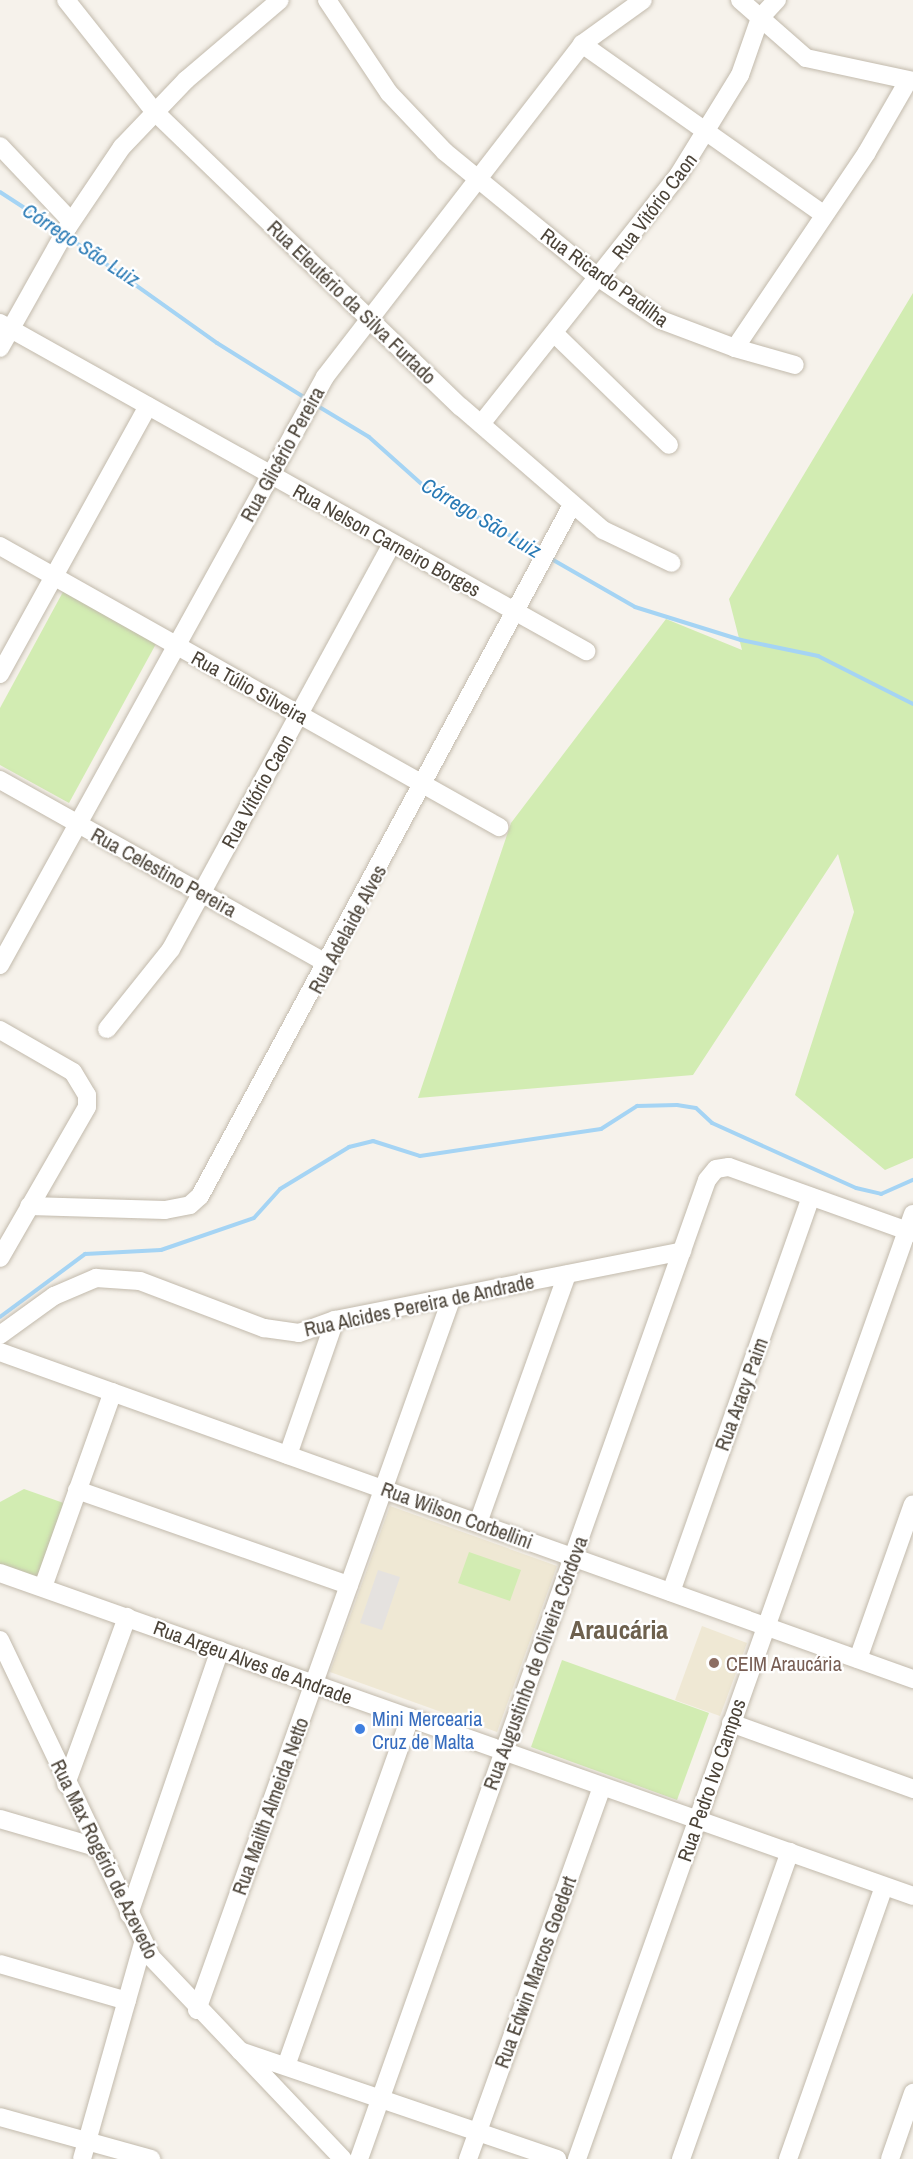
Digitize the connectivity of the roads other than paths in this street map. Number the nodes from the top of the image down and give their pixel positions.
1 (66, 0) edge
2 (280, 0) edge
3 (327, 0) edge
4 (643, 0) edge
5 (740, 0) edge
6 (777, 0) edge
7 (760, 18) junction
8 (582, 44) junction
9 (911, 81) edge
10 (154, 111) junction
11 (706, 134) junction
12 (0, 146) edge
13 (478, 178) junction
14 (822, 213) junction
15 (69, 224) junction
16 (599, 278) junction
17 (369, 319) junction
18 (5, 326) edge
19 (555, 334) junction
20 (0, 348) edge
21 (735, 348) junction
22 (795, 365) dead end
23 (148, 406) junction
24 (481, 424) junction
25 (669, 445) dead end
26 (270, 474) junction
27 (572, 505) junction
28 (393, 543) junction
29 (0, 546) edge
30 (672, 563) dead end
31 (53, 576) junction
32 (516, 612) junction
33 (176, 645) junction
34 (586, 651) dead end
35 (0, 674) edge
36 (299, 714) junction
37 (0, 780) edge
38 (424, 784) junction
39 (78, 823) junction
40 (500, 827) dead end
41 (202, 893) junction
42 (328, 964) junction
43 (0, 965) edge
44 (107, 1029) dead end
45 (0, 1030) edge
46 (812, 1197) junction
47 (29, 1206) junction
48 (913, 1214) edge
49 (909, 1232) edge
50 (682, 1251) junction
51 (0, 1258) edge
52 (567, 1274) junction
53 (452, 1297) junction
54 (335, 1320) junction
55 (0, 1335) edge
56 (0, 1352) edge
57 (113, 1392) junction
58 (288, 1455) junction
59 (383, 1489) junction
60 (78, 1490) junction
61 (913, 1504) edge
62 (478, 1523) junction
63 (573, 1557) junction
64 (0, 1574) edge
65 (349, 1584) junction
66 (43, 1587) junction
67 (671, 1592) junction
68 (127, 1617) junction
69 (765, 1626) junction
70 (0, 1640) edge
71 (220, 1650) junction
72 (858, 1659) junction
73 (913, 1679) edge
74 (314, 1683) junction
75 (410, 1717) junction
76 (731, 1723) junction
77 (504, 1751) junction
78 (66, 1784) junction
79 (602, 1786) junction
80 (913, 1789) edge
81 (0, 1819) edge
82 (697, 1819) junction
83 (96, 1846) junction
84 (790, 1852) junction
85 (884, 1886) junction
86 (913, 1896) edge
87 (129, 1914) junction
88 (143, 1943) junction
89 (0, 1964) edge
90 (127, 2001) junction
91 (197, 2010) junction
92 (235, 2049) junction
93 (286, 2066) junction
94 (913, 2093) edge
95 (380, 2098) junction
96 (0, 2117) edge
97 (478, 2132) junction
98 (87, 2141) junction
99 (82, 2159) edge
100 (151, 2159) edge
101 (343, 2159) edge
102 (359, 2159) edge
103 (468, 2159) edge
104 (557, 2159) edge
105 (577, 2159) edge
106 (681, 2159) edge
107 (788, 2159) edge
108 (890, 2159) edge

1 - 10 street, Rua Eleutério da Silva Furtado
2 - 10 street
3 - 13 street, Rua Ricardo Padilha
4 - 8 street, Rua Glicério Pereira
5 - 7 street
6 - 7 street, Rua Vitório Caon
7 - 9 street
7 - 11 street, Rua Vitório Caon
8 - 11 street
8 - 13 street, Rua Glicério Pereira
9 - 14 street
10 - 15 street
10 - 17 street, Rua Eleutério da Silva Furtado
11 - 14 street
11 - 16 street, Rua Vitório Caon
12 - 15 street
13 - 16 street, Rua Ricardo Padilha
13 - 17 street, Rua Glicério Pereira
14 - 21 street
15 - 18 street
16 - 19 street, Rua Vitório Caon
16 - 21 street, Rua Ricardo Padilha
17 - 24 street, Rua Eleutério da Silva Furtado
17 - 26 street, Rua Glicério Pereira
18 - 20 street
18 - 23 street, Rua Nelson Carneiro Borges
19 - 24 street, Rua Vitório Caon
19 - 25 street
21 - 22 street, Rua Ricardo Padilha
23 - 26 street, Rua Nelson Carneiro Borges
23 - 31 street
24 - 27 street, Rua Eleutério da Silva Furtado
26 - 28 street, Rua Nelson Carneiro Borges
26 - 33 street, Rua Glicério Pereira
27 - 30 street, Rua Eleutério da Silva Furtado
27 - 32 street, Rua Adelaide Alves
28 - 32 street, Rua Nelson Carneiro Borges
28 - 36 street, Rua Vitório Caon
29 - 31 street, Rua Túlio Silveira
31 - 33 street, Rua Túlio Silveira
31 - 35 street
32 - 34 street, Rua Nelson Carneiro Borges
32 - 38 street, Rua Adelaide Alves
33 - 36 street, Rua Túlio Silveira
33 - 39 street, Rua Glicério Pereira
36 - 38 street, Rua Túlio Silveira
36 - 41 street, Rua Vitório Caon
37 - 39 street, Rua Celestino Pereira
38 - 40 street, Rua Túlio Silveira
38 - 42 street, Rua Adelaide Alves
39 - 41 street, Rua Celestino Pereira
39 - 43 street, Rua Glicério Pereira
41 - 42 street, Rua Celestino Pereira
41 - 44 street, Rua Vitório Caon
42 - 47 street, Rua Adelaide Alves
45 - 47 street
46 - 49 street
46 - 50 street, Rua Augustinho de Oliveira Córdova
46 - 67 street, Rua Aracy Paim
47 - 51 street
48 - 49 street, Rua Pedro Ivo Campos
49 - 69 street, Rua Pedro Ivo Campos
50 - 52 street, Rua Alcides Pereira de Andrade
50 - 63 street, Rua Augustinho de Oliveira Córdova
52 - 53 street, Rua Alcides Pereira de Andrade
52 - 62 street
53 - 54 street, Rua Alcides Pereira de Andrade
53 - 59 street, Rua Mailth Almeida Netto
54 - 55 street, Rua Alcides Pereira de Andrade
54 - 58 street
56 - 57 street, Rua Wilson Corbellini
57 - 58 street, Rua Wilson Corbellini
57 - 60 street
58 - 59 street, Rua Wilson Corbellini
59 - 62 street, Rua Wilson Corbellini
59 - 65 street, Rua Mailth Almeida Netto
60 - 65 street
60 - 66 street
61 - 72 street
62 - 63 street, Rua Wilson Corbellini
63 - 67 street, Rua Wilson Corbellini
63 - 77 street, Rua Augustinho de Oliveira Córdova
64 - 66 street, Rua Argeu Alves de Andrade
65 - 74 street, Rua Mailth Almeida Netto
66 - 68 street, Rua Argeu Alves de Andrade
67 - 69 street, Rua Wilson Corbellini
68 - 71 street, Rua Argeu Alves de Andrade
68 - 78 street
69 - 72 street, Rua Wilson Corbellini
69 - 76 street, Rua Pedro Ivo Campos
70 - 78 street, Rua Max Rogério de Azevedo
71 - 74 street, Rua Argeu Alves de Andrade
71 - 87 street
72 - 73 street, Rua Wilson Corbellini
74 - 75 street, Rua Argeu Alves de Andrade
74 - 91 street, Rua Mailth Almeida Netto
75 - 77 street, Rua Argeu Alves de Andrade
75 - 93 street
76 - 80 street
76 - 82 street, Rua Pedro Ivo Campos
77 - 79 street, Rua Argeu Alves de Andrade
77 - 95 street, Rua Augustinho de Oliveira Córdova
78 - 83 street, Rua Max Rogério de Azevedo
79 - 82 street, Rua Argeu Alves de Andrade
79 - 97 street, Rua Edwin Marcos Goedert
81 - 83 street
82 - 84 street, Rua Argeu Alves de Andrade
82 - 105 street, Rua Pedro Ivo Campos
83 - 87 street, Rua Max Rogério de Azevedo
84 - 85 street, Rua Argeu Alves de Andrade
84 - 106 street
85 - 86 street, Rua Argeu Alves de Andrade
85 - 107 street
87 - 88 street, Rua Max Rogério de Azevedo
88 - 90 street
88 - 91 street, Rua Max Rogério de Azevedo
89 - 90 street
90 - 98 street
91 - 92 street, Rua Max Rogério de Azevedo
92 - 93 street
92 - 101 street, Rua Max Rogério de Azevedo
93 - 95 street
94 - 108 street
95 - 97 street
95 - 102 street, Rua Augustinho de Oliveira Córdova
96 - 98 street
97 - 103 street, Rua Edwin Marcos Goedert
97 - 104 street
98 - 99 street
98 - 100 street

